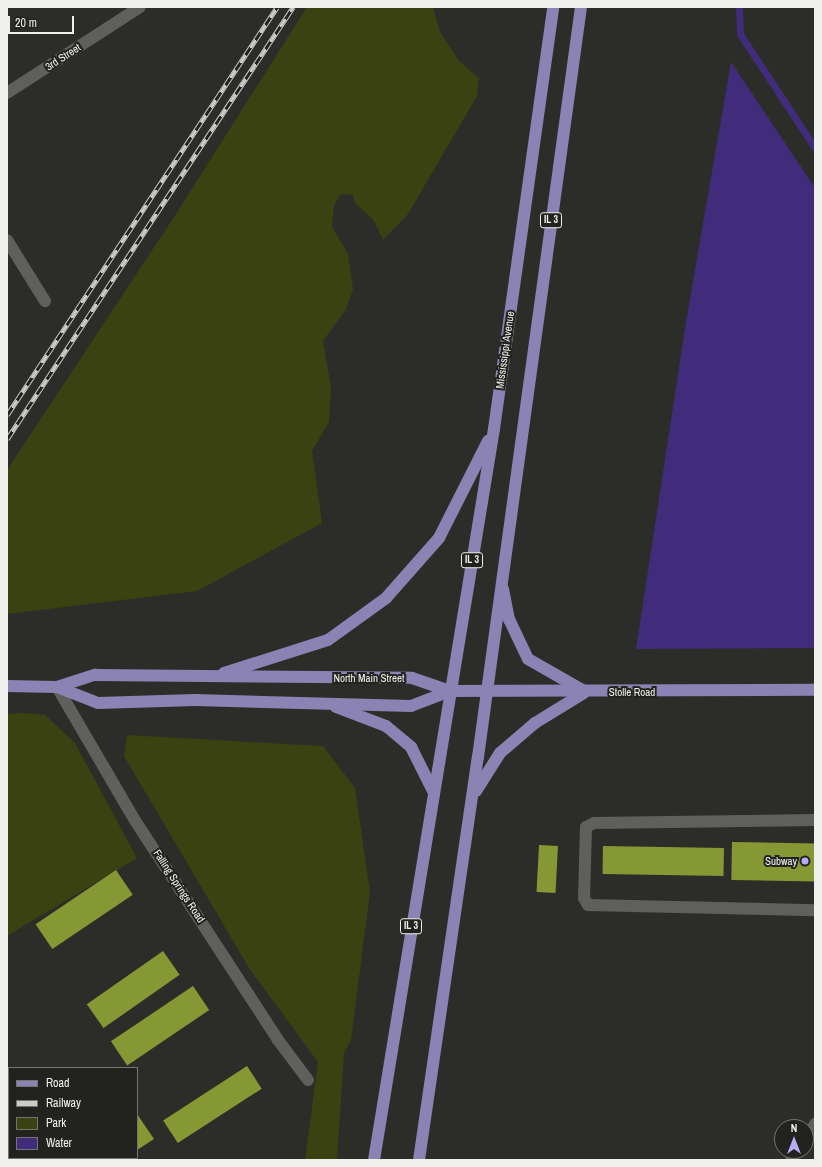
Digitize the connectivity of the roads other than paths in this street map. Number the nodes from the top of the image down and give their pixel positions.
1 (140, 7) edge
2 (552, 7) edge
3 (581, 7) edge
4 (7, 93) edge
5 (7, 240) edge
6 (45, 301) dead end
7 (494, 429) junction
8 (501, 580) junction
9 (214, 676) junction
10 (7, 686) edge
11 (57, 687) junction
12 (815, 690) edge
13 (450, 691) junction
14 (486, 692) junction
15 (586, 692) junction
16 (328, 704) junction
17 (433, 791) junction
18 (472, 797) junction
19 (815, 820) edge
20 (815, 910) edge
21 (308, 1080) dead end
22 (374, 1160) edge
23 (419, 1160) edge

1 - 4 street, 3rd Street
2 - 7 main road, Mississippi Avenue / IL 3
3 - 8 main road, IL 3
5 - 6 street
7 - 9 main road
7 - 13 main road, Mississippi Avenue / IL 3
8 - 14 main road, IL 3
8 - 15 main road
9 - 11 main road, North Main Street
9 - 13 main road, North Main Street
10 - 11 main road, North Main Street
11 - 16 main road, North Main Street
11 - 21 street, Falling Springs Road
12 - 15 main road, Stolle Road
13 - 14 main road, Stolle Road
13 - 16 main road, North Main Street
13 - 17 main road, IL 3
14 - 15 main road, Stolle Road
14 - 18 main road, IL 3
15 - 18 main road
16 - 17 main road
17 - 22 main road, IL 3
18 - 23 main road, IL 3
19 - 20 street

